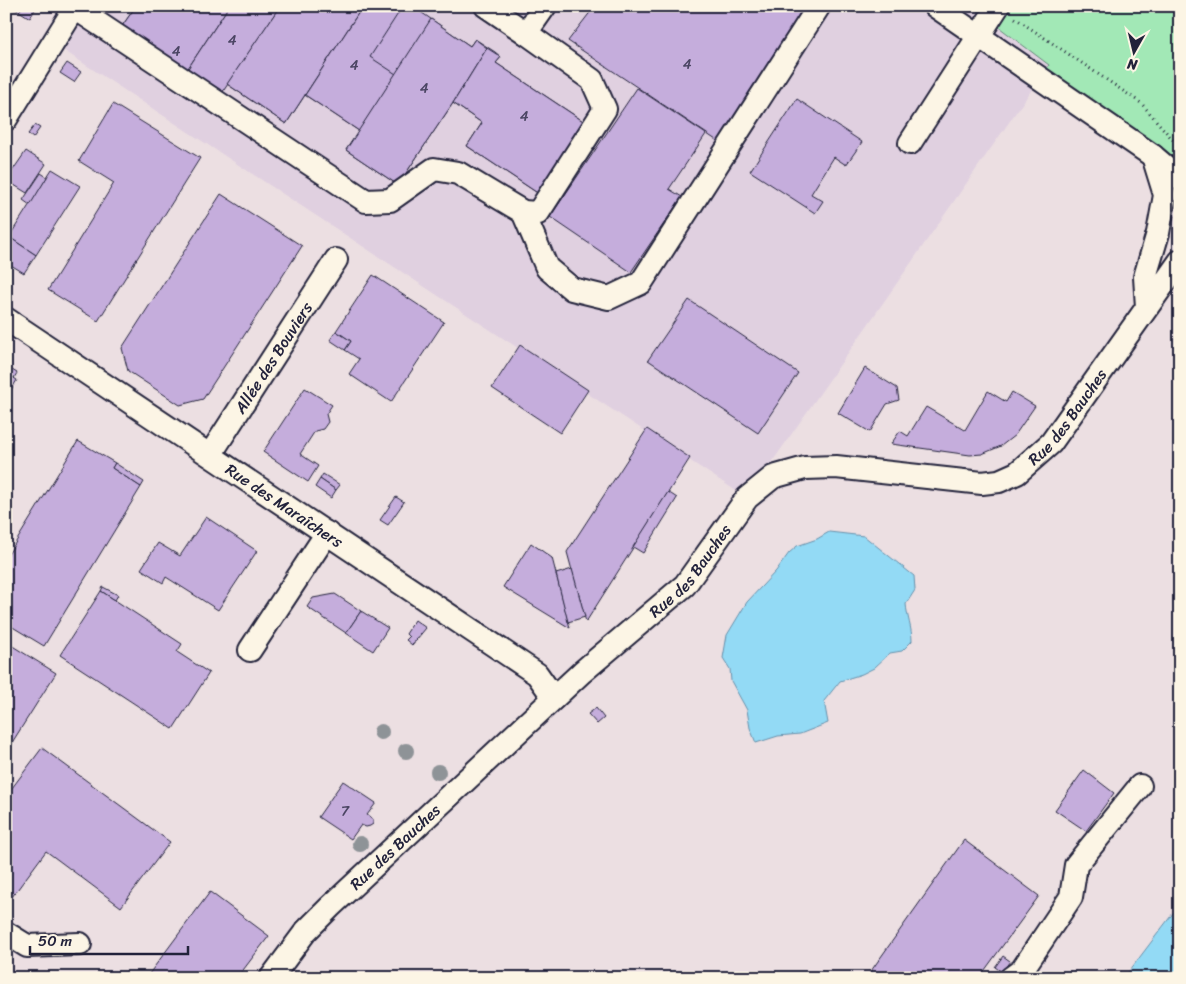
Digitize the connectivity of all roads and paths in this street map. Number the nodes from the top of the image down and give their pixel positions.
1 (486, 6) edge
2 (545, 6) edge
3 (819, 6) edge
4 (935, 6) edge
5 (76, 7) edge
6 (1006, 12) edge
7 (526, 33) junction
8 (979, 36) junction
9 (6, 119) edge
10 (910, 143) dead end
11 (1180, 148) edge
12 (1153, 156) junction
13 (1180, 179) edge
14 (523, 212) junction
15 (336, 260) dead end
16 (1180, 261) edge
17 (1147, 306) junction
18 (6, 319) edge
19 (210, 455) junction
20 (327, 533) junction
21 (250, 650) dead end
22 (554, 698) junction
23 (1140, 786) dead end
24 (6, 933) edge
25 (80, 944) dead end
26 (271, 978) edge
27 (1011, 978) edge

1 - 7 street
2 - 7 street
3 - 14 street
4 - 8 street
5 - 9 street
5 - 14 street
6 - 8 street
6 - 11 path
7 - 14 street
8 - 10 street
8 - 12 street
12 - 13 street
12 - 17 street
15 - 19 street, Allée des Bouviers
16 - 17 street, Rue des Bauches
17 - 22 street, Rue des Bauches
18 - 19 street, Rue des Maraîchers
19 - 20 street, Rue des Maraîchers
20 - 21 street
20 - 22 street, Rue des Maraîchers
22 - 26 street, Rue des Bauches
23 - 27 street
24 - 25 street

